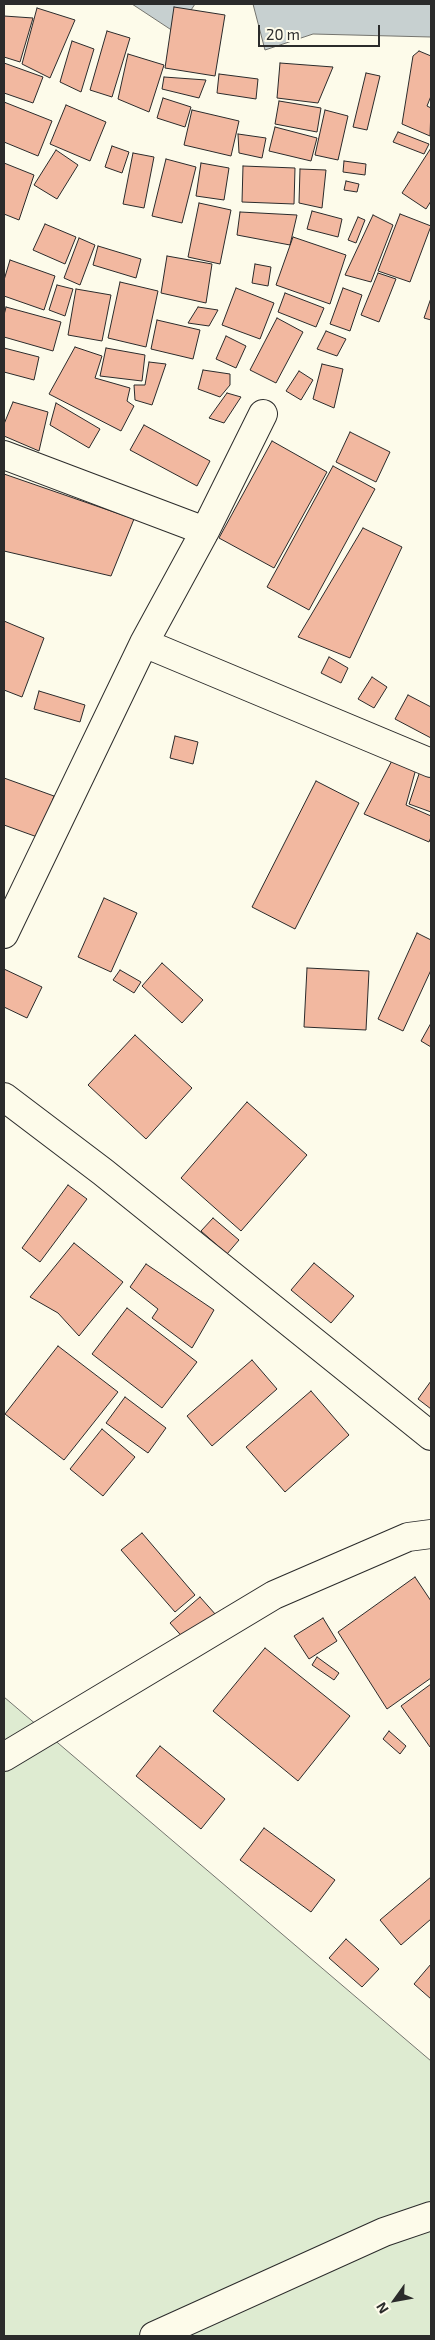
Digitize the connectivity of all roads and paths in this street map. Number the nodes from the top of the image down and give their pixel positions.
1 (263, 414) dead end
2 (4, 454) edge
3 (205, 531) junction
4 (144, 643) junction
5 (431, 763) edge
6 (4, 934) edge
7 (4, 1098) edge
8 (431, 1436) edge
9 (431, 1534) edge
10 (4, 1757) edge
11 (431, 2216) edge
12 (154, 2336) edge

1 - 3 street
2 - 3 street
3 - 4 street
4 - 5 street
4 - 6 street
7 - 8 street
9 - 10 street
11 - 12 street

